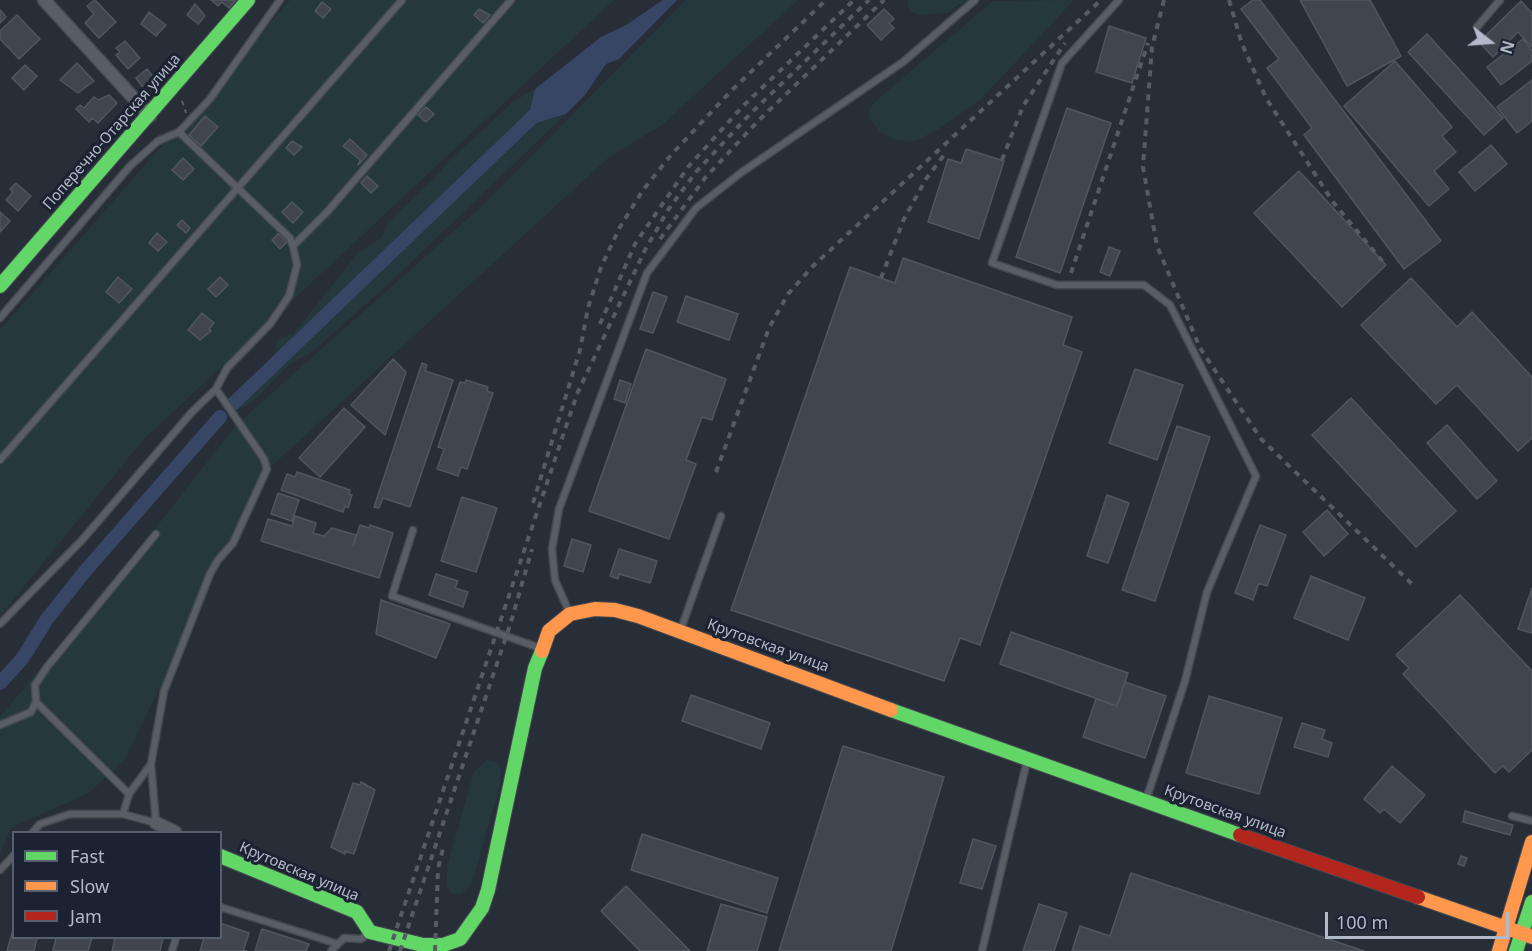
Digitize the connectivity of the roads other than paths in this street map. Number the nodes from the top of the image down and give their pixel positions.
1 (44, 0) edge
2 (248, 0) edge
3 (280, 0) edge
4 (402, 0) edge
5 (511, 0) edge
6 (975, 0) edge
7 (1119, 0) edge
8 (1500, 0) edge
9 (1477, 27) dead end
10 (150, 116) junction
11 (179, 132) junction
12 (238, 188) junction
13 (293, 246) junction
14 (0, 285) edge
15 (0, 318) edge
16 (216, 389) junction
17 (0, 460) edge
18 (721, 516) dead end
19 (413, 530) dead end
20 (156, 534) dead end
21 (570, 614) junction
22 (0, 624) edge
23 (680, 631) junction
24 (541, 648) junction
25 (36, 702) junction
26 (0, 725) edge
27 (1027, 760) junction
28 (151, 764) junction
29 (129, 794) junction
30 (1146, 801) junction
31 (123, 814) junction
32 (1512, 816) dead end
33 (1532, 821) edge
34 (156, 823) junction
35 (34, 831) edge
36 (173, 831) edge
37 (1532, 842) edge
38 (12, 857) edge
39 (222, 857) edge
40 (0, 870) edge
41 (1532, 902) edge
42 (222, 908) edge
43 (1506, 928) junction
44 (370, 932) junction
45 (1527, 935) edge
46 (338, 944) junction
47 (331, 951) edge
48 (982, 951) edge
49 (1499, 951) edge
50 (1516, 951) edge

1 - 10 street
2 - 10 street, Поперечно-Отарская улица
3 - 11 lane
4 - 12 lane
5 - 13 lane
6 - 21 lane
7 - 30 lane
8 - 9 lane
10 - 14 street, Поперечно-Отарская улица
11 - 12 lane
11 - 15 lane
12 - 13 lane
12 - 17 lane
13 - 16 lane
16 - 22 lane
16 - 28 lane
18 - 23 lane
19 - 24 lane
20 - 25 lane
21 - 23 street, Крутовская улица
21 - 24 street
23 - 27 street, Крутовская улица
24 - 44 street
25 - 26 lane
25 - 29 lane
27 - 30 street, Крутовская улица
27 - 48 lane
28 - 29 lane
28 - 34 lane
29 - 31 lane
30 - 43 street, Крутовская улица
31 - 34 lane
31 - 35 lane
32 - 33 lane
34 - 36 street
37 - 43 street
38 - 40 lane
39 - 44 street, Крутовская улица
41 - 45 street
42 - 46 lane
43 - 45 street, Крутовская улица
43 - 49 street
44 - 46 lane
45 - 50 street
46 - 47 lane

